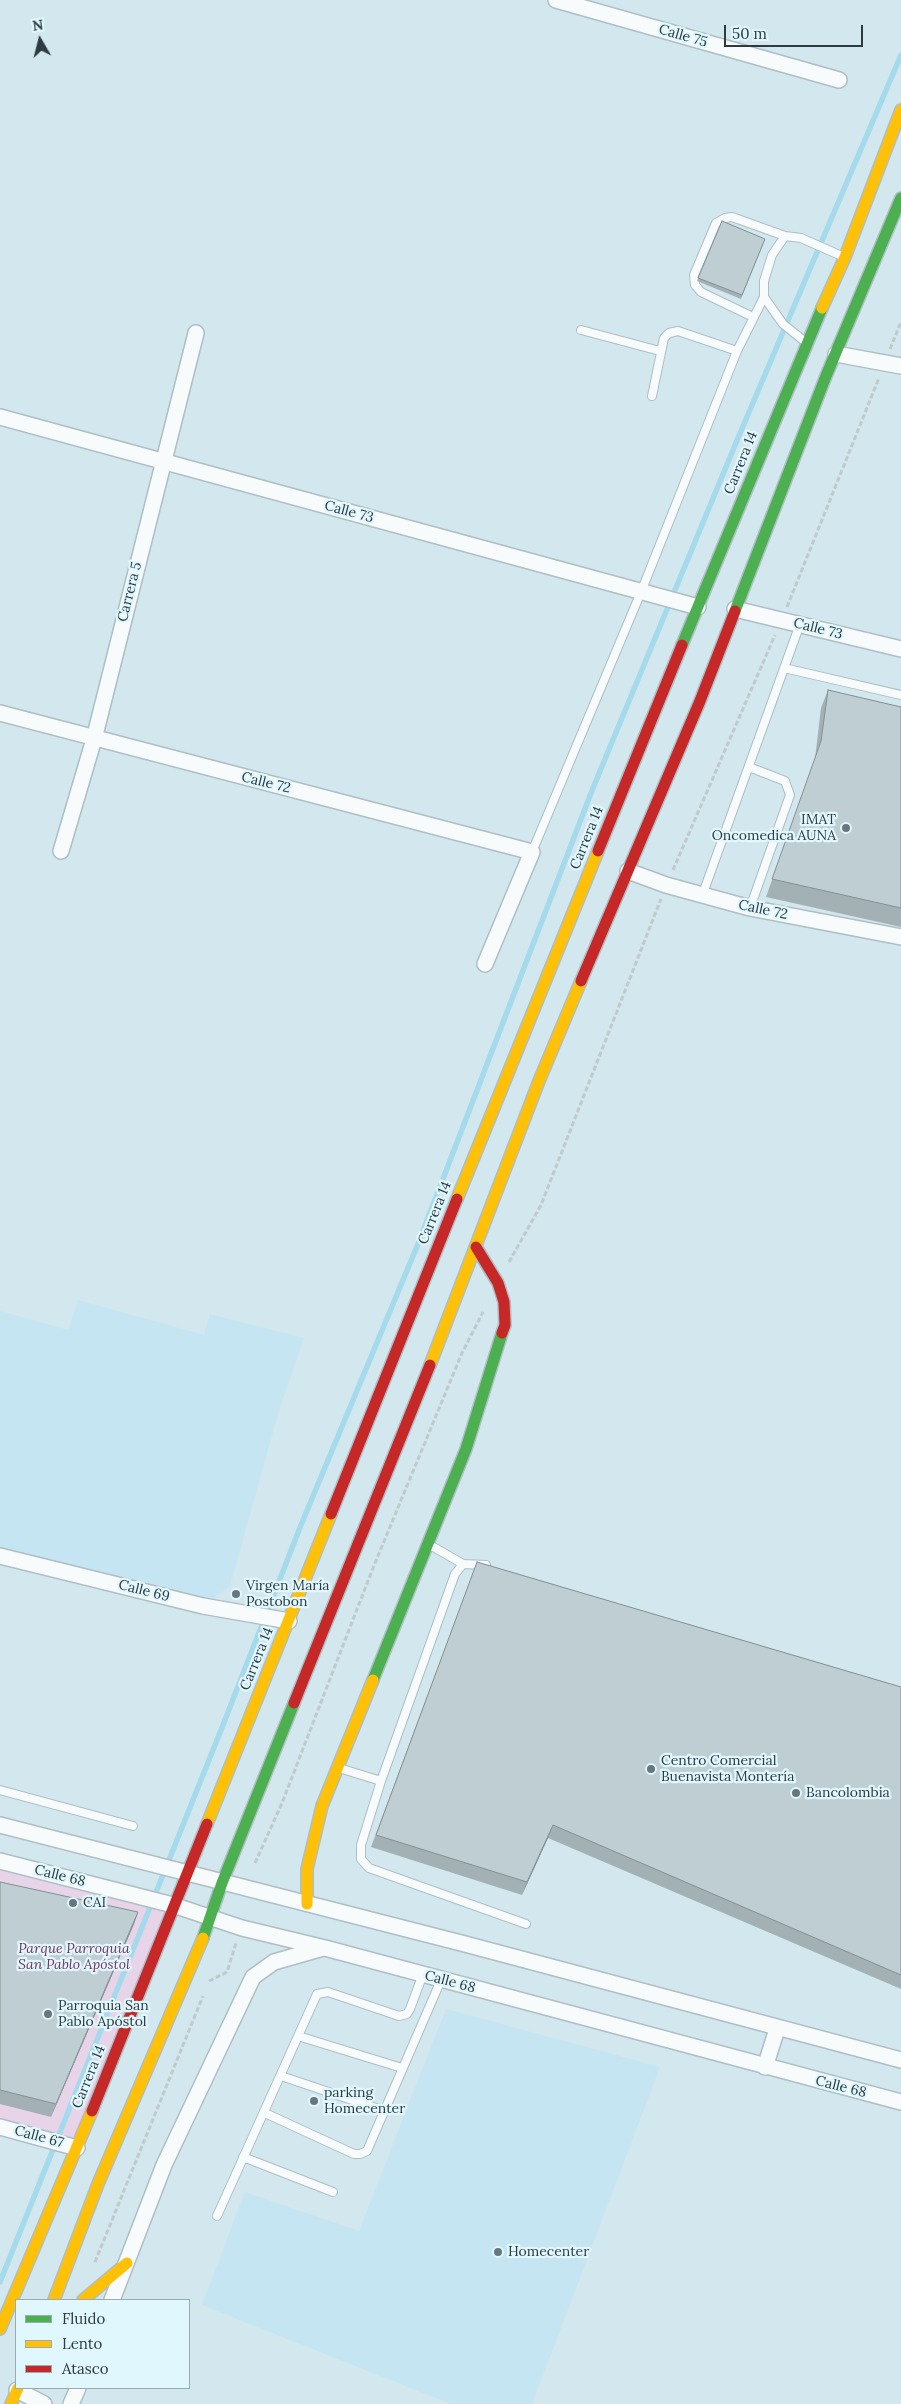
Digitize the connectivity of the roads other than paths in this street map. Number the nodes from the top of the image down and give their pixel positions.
1 (556, 0) edge
2 (839, 80) dead end
3 (901, 110) edge
4 (901, 198) edge
5 (784, 236) junction
6 (845, 258) junction
7 (764, 297) junction
8 (753, 317) junction
9 (581, 330) dead end
10 (196, 333) dead end
11 (806, 343) junction
12 (660, 351) junction
13 (738, 351) junction
14 (836, 354) junction
15 (901, 366) edge
16 (652, 396) dead end
17 (0, 417) edge
18 (163, 462) junction
19 (647, 593) junction
20 (691, 605) junction
21 (735, 609) junction
22 (800, 624) junction
23 (901, 649) edge
24 (784, 668) junction
25 (901, 695) edge
26 (0, 713) edge
27 (94, 739) junction
28 (749, 767) junction
29 (61, 851) dead end
30 (532, 852) junction
31 (628, 871) junction
32 (702, 896) junction
33 (750, 908) junction
34 (901, 936) edge
35 (486, 964) dead end
36 (476, 1247) junction
37 (426, 1543) junction
38 (0, 1556) edge
39 (463, 1564) junction
40 (490, 1566) edge
41 (289, 1621) junction
42 (338, 1767) junction
43 (381, 1782) junction
44 (0, 1790) edge
45 (0, 1825) edge
46 (133, 1826) dead end
47 (0, 1861) edge
48 (186, 1871) junction
49 (222, 1883) junction
50 (307, 1904) junction
51 (174, 1905) junction
52 (211, 1918) junction
53 (526, 1924) dead end
54 (325, 1948) junction
55 (423, 1974) junction
56 (441, 1980) junction
57 (777, 2029) junction
58 (298, 2036) junction
59 (901, 2060) edge
60 (765, 2067) junction
61 (402, 2068) junction
62 (281, 2076) junction
63 (901, 2102) edge
64 (385, 2111) junction
65 (265, 2113) junction
66 (0, 2127) edge
67 (77, 2148) junction
68 (243, 2157) junction
69 (333, 2192) dead end
70 (216, 2216) dead end
71 (127, 2263) junction
72 (54, 2299) edge
73 (84, 2299) edge
74 (112, 2299) edge
75 (0, 2329) edge
76 (78, 2389) edge
77 (15, 2394) edge
78 (44, 2404) edge
79 (71, 2404) edge

1 - 2 street, Calle 75
3 - 6 main road, Carrera 14
4 - 14 main road
5 - 6 lane
5 - 7 lane
5 - 8 lane
6 - 11 main road, Carrera 14
7 - 8 lane
7 - 11 lane
8 - 13 lane
9 - 12 lane
10 - 18 street, Carrera 5
11 - 20 main road, Carrera 14
12 - 13 lane
12 - 16 lane
13 - 19 lane
14 - 15 street
14 - 21 main road
17 - 18 street, Calle 73
18 - 19 street, Calle 73
18 - 27 street, Carrera 5
19 - 20 street, Calle 73
19 - 30 lane
20 - 41 main road, Carrera 14
21 - 22 street, Calle 73
21 - 31 main road
22 - 23 street, Calle 73
22 - 24 lane
24 - 25 lane
24 - 28 lane
26 - 27 street, Calle 72
27 - 29 street, Carrera 5
27 - 30 street, Calle 72
28 - 32 lane
28 - 33 lane
30 - 35 street
31 - 32 street, Calle 72
31 - 36 main road
32 - 33 street, Calle 72
33 - 34 street, Calle 72
36 - 37 main road
36 - 49 main road
37 - 39 lane
37 - 42 main road
38 - 41 street, Calle 69
39 - 40 lane
39 - 43 lane
41 - 48 main road, Carrera 14
42 - 43 lane
42 - 50 main road
43 - 53 lane
44 - 46 lane
45 - 48 street
47 - 51 street, Calle 68
48 - 49 street
48 - 51 main road, Carrera 14
49 - 50 street
49 - 52 main road
50 - 57 street
51 - 52 street, Calle 68
51 - 67 main road, Carrera 14
52 - 54 street, Calle 68
52 - 72 main road
54 - 55 street, Calle 68
54 - 71 street
55 - 56 street, Calle 68
55 - 58 lane
56 - 60 street, Calle 68
56 - 61 lane
57 - 59 street
57 - 60 street
58 - 61 lane
58 - 62 lane
60 - 63 street, Calle 68
61 - 64 lane
62 - 64 lane
62 - 65 lane
64 - 65 lane
65 - 68 lane
66 - 67 street, Calle 67
67 - 75 main road, Carrera 14
68 - 69 lane
68 - 70 lane
71 - 73 main road
71 - 74 street
76 - 79 street
77 - 78 street

